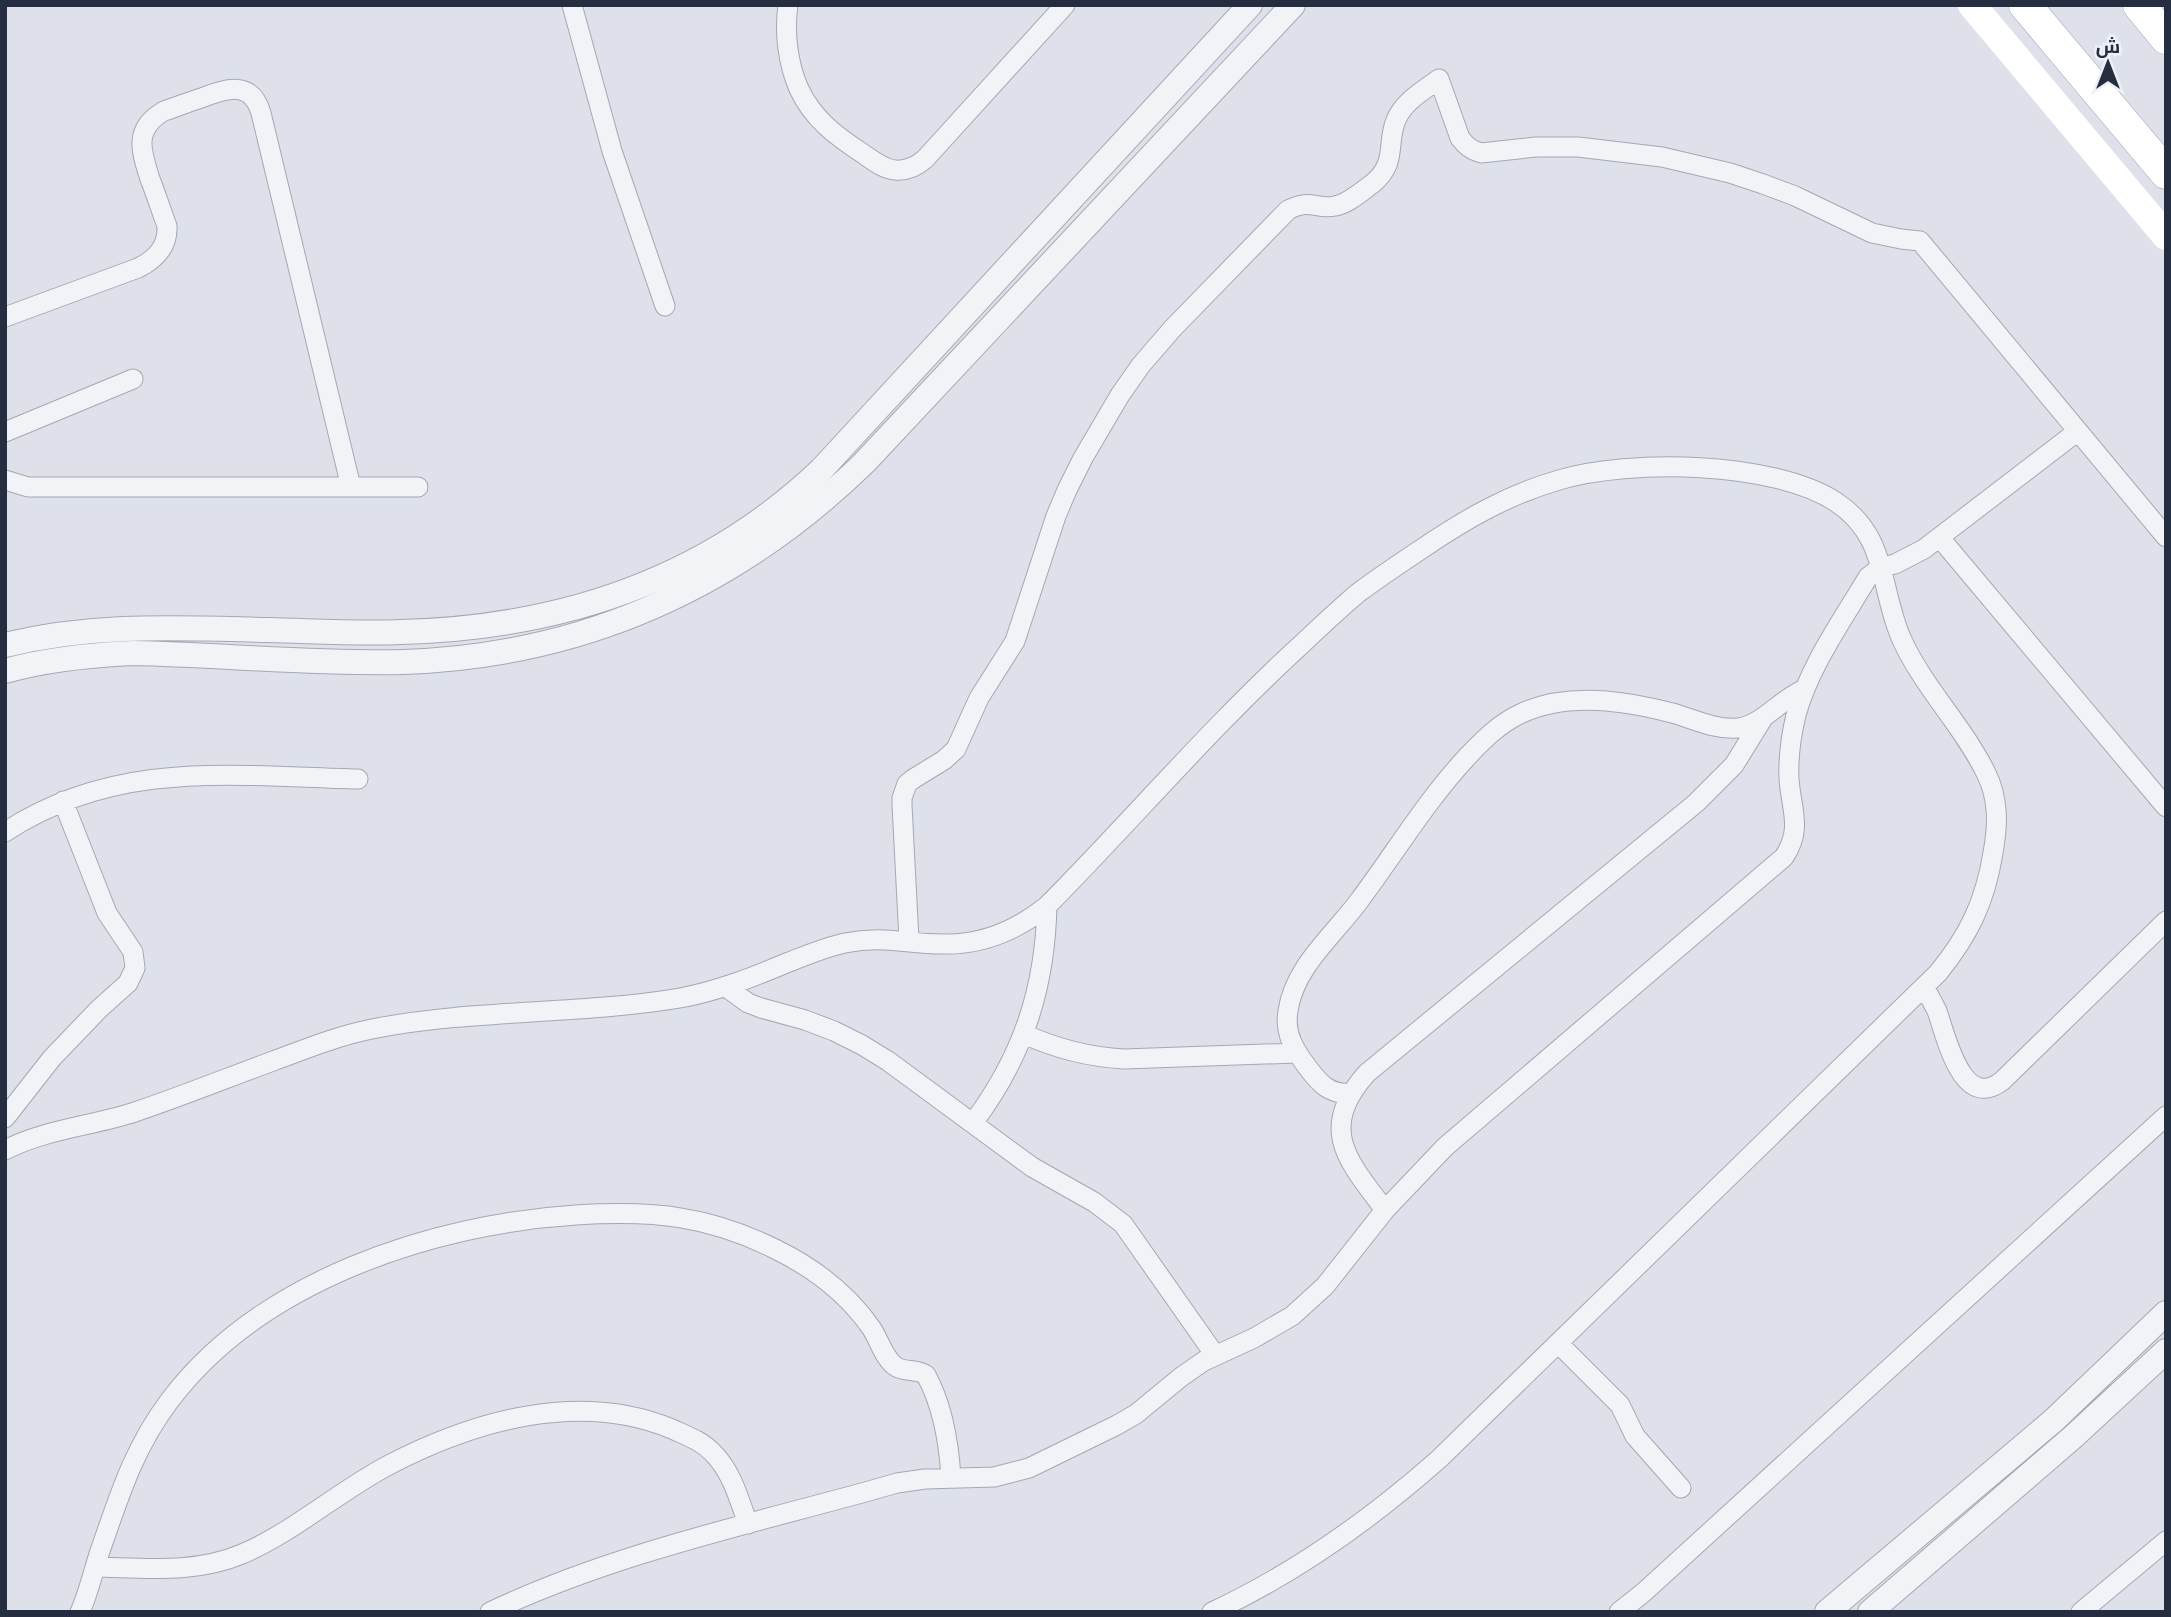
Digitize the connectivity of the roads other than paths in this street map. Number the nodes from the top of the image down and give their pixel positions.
1 (572, 5) edge
2 (788, 5) edge
3 (1065, 5) edge
4 (1250, 5) edge
5 (1293, 5) edge
6 (1972, 5) edge
7 (2025, 5) edge
8 (2139, 5) edge
9 (2166, 38) edge
10 (2166, 173) edge
11 (2166, 236) edge
12 (665, 306) dead end
13 (5, 317) edge
14 (133, 379) dead end
15 (2078, 431) junction
16 (5, 432) edge
17 (5, 480) edge
18 (351, 487) junction
19 (418, 487) dead end
20 (1940, 537) junction
21 (2166, 537) edge
22 (1881, 567) junction
23 (5, 645) edge
24 (5, 671) edge
25 (1805, 689) junction
26 (1763, 718) junction
27 (358, 779) dead end
28 (64, 801) junction
29 (2166, 807) edge
30 (5, 832) edge
31 (1047, 906) junction
32 (2166, 921) edge
33 (909, 940) junction
34 (726, 987) junction
35 (1924, 987) junction
36 (1024, 1034) junction
37 (1297, 1053) junction
38 (1351, 1093) junction
39 (2166, 1116) edge
40 (5, 1118) edge
41 (973, 1123) junction
42 (5, 1150) edge
43 (1385, 1210) junction
44 (2166, 1313) edge
45 (1558, 1343) junction
46 (2166, 1351) edge
47 (1215, 1356) junction
48 (951, 1478) junction
49 (1681, 1488) dead end
50 (748, 1524) junction
51 (2166, 1541) edge
52 (95, 1567) junction
53 (80, 1612) edge
54 (490, 1612) edge
55 (1212, 1612) edge
56 (1619, 1612) edge
57 (1828, 1612) edge
58 (1870, 1612) edge
59 (2081, 1612) edge

1 - 12 street
2 - 3 street
4 - 23 street
5 - 24 street
6 - 11 main road
7 - 10 main road
8 - 9 main road
13 - 18 street
14 - 16 street
15 - 20 street
15 - 21 street
15 - 33 street
17 - 18 street
18 - 19 street
20 - 22 street
20 - 29 street
22 - 25 street
22 - 31 street
22 - 35 street
25 - 26 street
25 - 43 street
26 - 37 street
26 - 38 street
27 - 28 street
28 - 30 street
28 - 40 street
31 - 33 street
31 - 36 street
32 - 35 street
33 - 34 street
34 - 41 street
34 - 42 street
35 - 45 street
36 - 37 street
36 - 41 street
37 - 38 street
38 - 43 street
39 - 56 street
41 - 47 street
43 - 47 street
44 - 57 street
45 - 49 street
45 - 55 street
46 - 58 street
47 - 48 street
48 - 50 street
48 - 52 street
50 - 52 street
50 - 54 street
51 - 59 street
52 - 53 street

